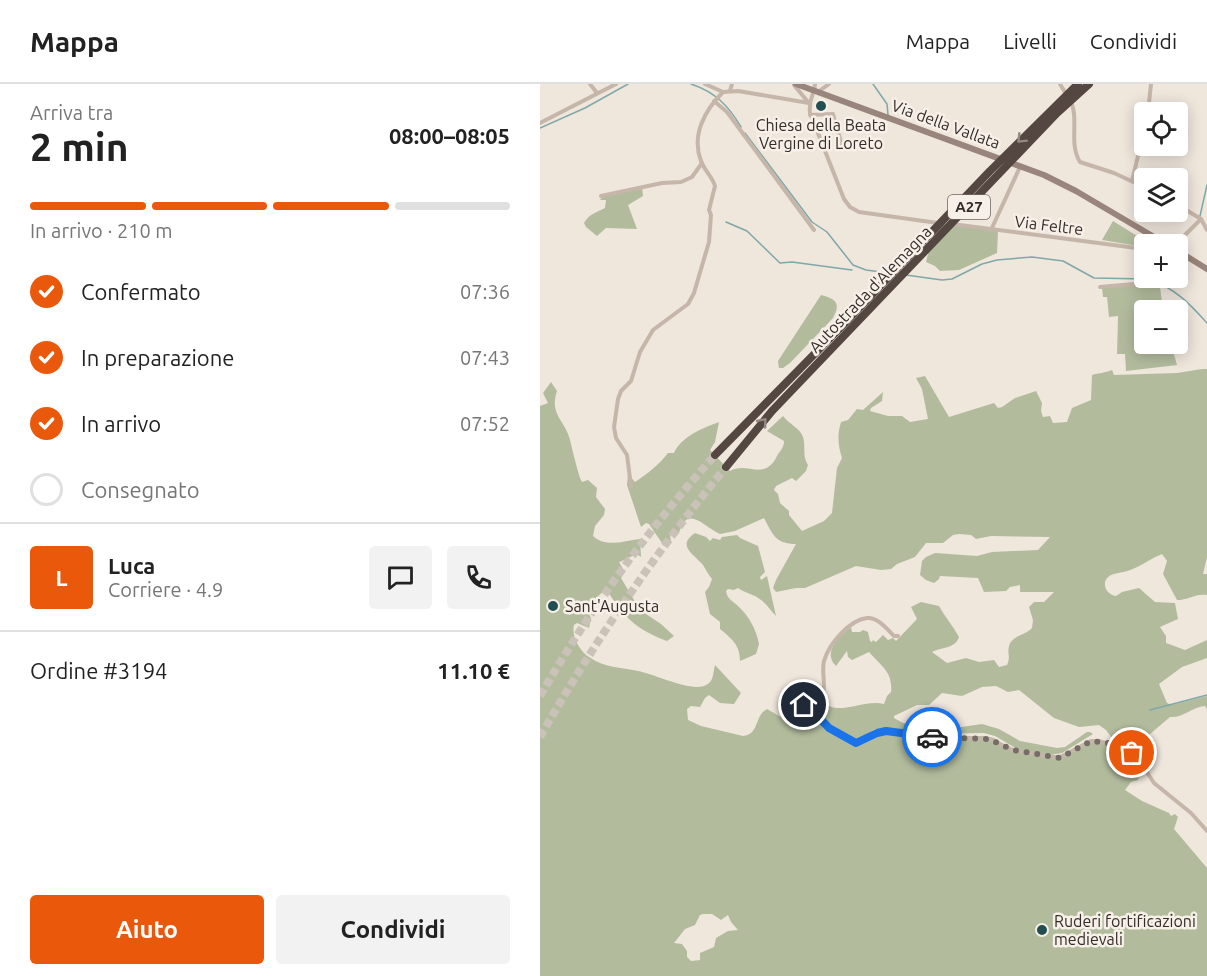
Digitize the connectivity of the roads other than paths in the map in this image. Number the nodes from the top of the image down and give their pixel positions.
1 (590, 84) edge
2 (616, 84) edge
3 (705, 84) edge
4 (732, 84) edge
5 (795, 84) edge
6 (829, 84) edge
7 (1060, 84) edge
8 (1078, 84) edge
9 (1089, 84) edge
10 (1151, 84) edge
11 (816, 89) edge
12 (730, 91) junction
13 (597, 93) junction
14 (721, 94) junction
15 (715, 100) junction
16 (1149, 102) edge
17 (809, 103) junction
18 (810, 115) junction
19 (540, 123) edge
20 (843, 149) dead end
21 (1138, 156) edge
22 (702, 163) junction
23 (1020, 166) junction
24 (1132, 181) joint
25 (601, 196) dead end
26 (1188, 211) edge
27 (1201, 219) junction
28 (814, 230) dead end
29 (991, 230) junction
30 (1207, 230) edge
31 (1149, 234) edge
32 (1186, 234) edge
33 (1134, 248) edge
34 (1188, 257) edge
35 (1207, 269) edge
36 (1134, 282) edge
37 (1100, 287) dead end
38 (846, 327) junction
39 (715, 455) tunnel mouth
40 (726, 467) tunnel mouth
41 (631, 486) dead end
42 (898, 636) dead end
43 (1207, 831) edge

1 - 13 street
2 - 13 street
3 - 14 street
4 - 12 street
5 - 11 main road, Via della Vallata
5 - 17 street
6 - 11 street
7 - 24 street
8 -> 38 highway, Autostrada d'Alemagna / A27
9 - 38 highway, Autostrada d'Alemagna / A27
10 - 16 street
11 - 17 street, Via Feltre
11 - 23 main road, Via della Vallata
12 - 14 street
12 - 17 street
13 - 19 street
14 - 15 street
15 - 22 street
15 - 28 street
17 - 18 street, Via Feltre
18 - 20 street
18 - 29 street, Via Feltre
21 - 24 street
22 - 25 street
22 - 41 street
23 - 29 street
23 - 31 main road, Via della Vallata
26 - 27 street
27 - 30 street
27 - 32 street
29 - 33 street, Via Feltre
34 - 35 main road
36 - 37 street
38 - 39 highway, Autostrada d'Alemagna / A27
40 -> 38 highway, Autostrada d'Alemagna / A27
42 - 43 street

